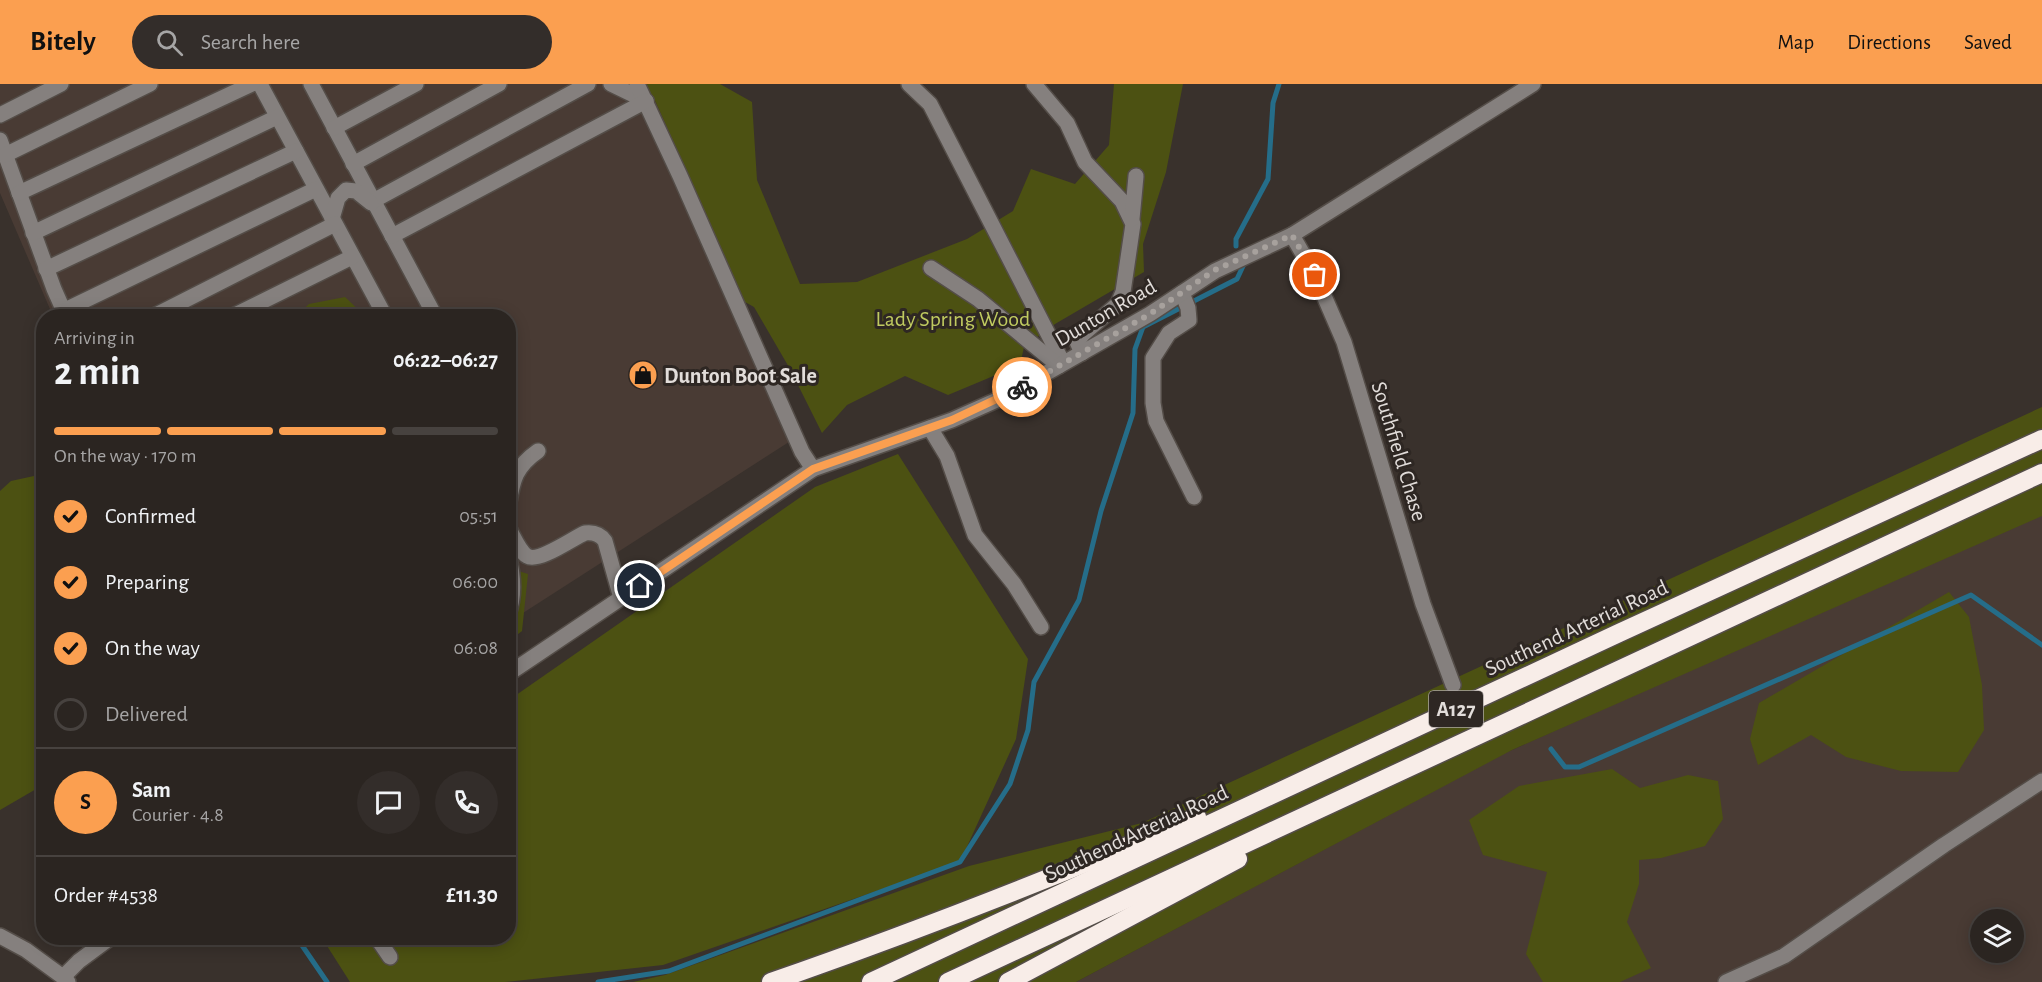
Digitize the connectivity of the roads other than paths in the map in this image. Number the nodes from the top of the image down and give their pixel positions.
1 (61, 84) edge
2 (150, 84) edge
3 (252, 84) edge
4 (260, 84) edge
5 (416, 84) edge
6 (499, 84) edge
7 (588, 84) edge
8 (611, 84) edge
9 (637, 84) edge
10 (909, 84) edge
11 (1034, 84) edge
12 (1533, 84) edge
13 (315, 85) edge
14 (646, 101) junction
15 (0, 115) edge
16 (277, 117) junction
17 (334, 128) junction
18 (3, 148) edge
19 (296, 151) junction
20 (353, 164) junction
21 (1136, 176) dead end
22 (316, 189) junction
23 (19, 193) junction
24 (376, 206) junction
25 (1132, 219) junction
26 (333, 222) junction
27 (33, 232) junction
28 (1292, 235) junction
29 (392, 237) junction
30 (352, 257) junction
31 (46, 268) junction
32 (931, 268) dead end
33 (1182, 293) junction
34 (62, 309) edge
35 (74, 309) edge
36 (167, 309) edge
37 (248, 309) edge
38 (381, 309) edge
39 (431, 309) edge
40 (1082, 353) junction
41 (1061, 364) junction
42 (930, 428) junction
43 (2042, 439) edge
44 (538, 451) dead end
45 (813, 469) junction
46 (2042, 473) edge
47 (516, 476) edge
48 (1194, 497) dead end
49 (516, 541) edge
50 (621, 598) junction
51 (1041, 627) dead end
52 (516, 669) edge
53 (1453, 685) dead end
54 (1461, 707) junction
55 (1382, 780) junction
56 (2042, 782) edge
57 (0, 936) edge
58 (101, 945) edge
59 (382, 945) edge
60 (390, 957) dead end
61 (65, 979) edge
62 (771, 982) edge
63 (871, 982) edge
64 (948, 982) edge
65 (1008, 982) edge
66 (1726, 982) edge

1 - 15 street
2 - 18 street
3 - 23 street
4 - 16 street
5 - 17 street
6 - 20 street
7 - 24 street
8 - 14 street
9 - 14 street
10 - 41 street
11 - 25 street
12 - 28 street, Dunton Road
13 - 17 street
14 - 29 street
14 - 45 street
16 - 19 street
16 - 27 street
17 - 20 street
18 - 23 street
19 - 22 street
19 - 31 street
20 - 24 street
21 - 25 street
22 - 26 street
22 - 35 street
23 - 27 street
24 - 26 street
24 - 29 street
25 - 40 street
26 - 30 street
26 - 36 street
27 - 31 street
28 - 33 street, Dunton Road
28 - 53 street, Southfield Chase
29 - 39 street
30 - 37 street
30 - 38 street
31 - 34 street
32 - 41 street
33 - 40 street, Dunton Road
33 - 48 street
40 - 41 street, Dunton Road
41 - 42 street, Dunton Road
42 - 45 street, Dunton Road
42 - 51 street
43 - 54 highway, Southend Arterial Road / A127
44 - 47 street
45 - 50 street, Dunton Road
46 - 55 highway, A127
49 - 50 street
50 - 52 street, Dunton Road
54 - 62 highway
54 - 63 highway, Southend Arterial Road / A127
55 - 64 highway, A127
55 - 65 highway
56 - 66 street
57 - 61 street
58 - 61 street
59 - 60 street

